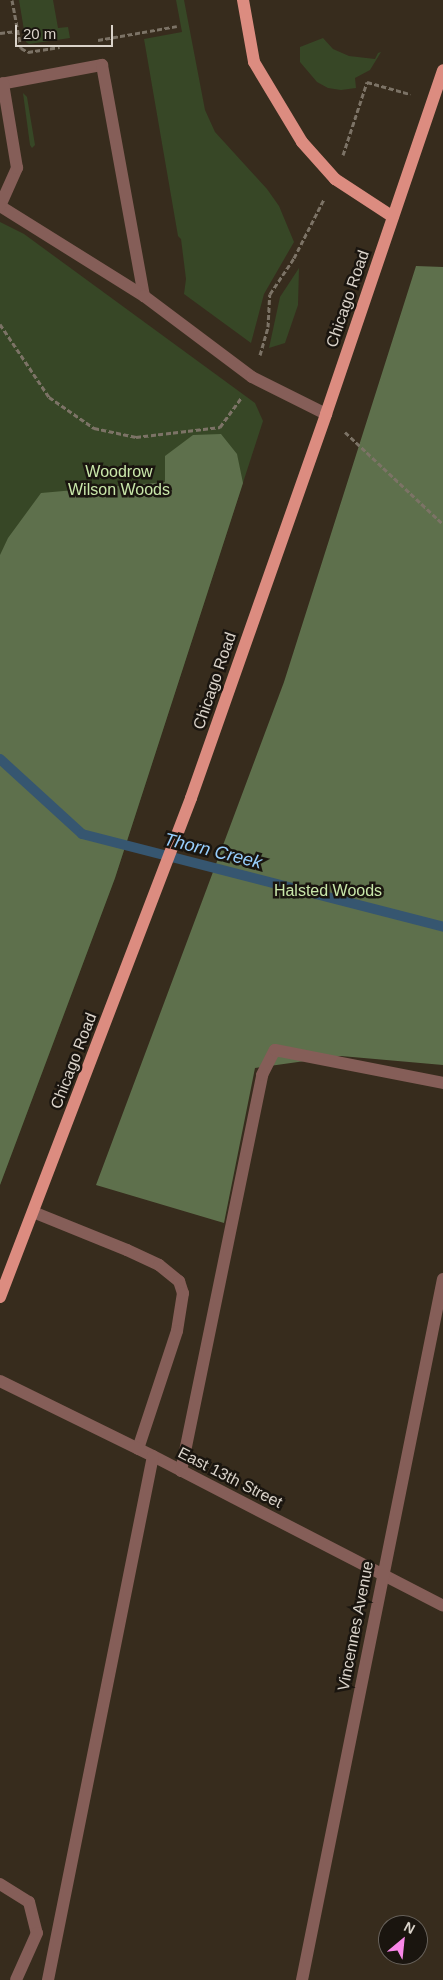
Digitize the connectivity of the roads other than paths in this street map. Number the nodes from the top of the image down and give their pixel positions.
1 (243, 0) edge
2 (443, 70) edge
3 (2, 84) edge
4 (0, 206) edge
5 (393, 216) junction
6 (144, 296) junction
7 (326, 414) junction
8 (443, 1083) edge
9 (33, 1212) junction
10 (443, 1279) edge
11 (0, 1297) edge
12 (0, 1381) edge
13 (138, 1449) junction
14 (152, 1456) junction
15 (181, 1472) junction
16 (383, 1575) junction
17 (443, 1606) edge
18 (0, 1884) edge
19 (16, 1980) edge
20 (48, 1980) edge
21 (302, 1980) edge

1 - 5 main road
2 - 5 main road, Chicago Road
3 - 4 street
3 - 6 street
4 - 6 street
5 - 7 main road, Chicago Road
6 - 7 street
7 - 9 main road, Chicago Road
8 - 15 street
9 - 11 main road, Chicago Road
9 - 13 street
10 - 16 street, Vincennes Avenue
12 - 13 street, East 13th Street
13 - 14 street, East 13th Street
14 - 15 street, East 13th Street
14 - 20 street
15 - 16 street, East 13th Street
16 - 17 street, East 13th Street
16 - 21 street, Vincennes Avenue
18 - 19 street

